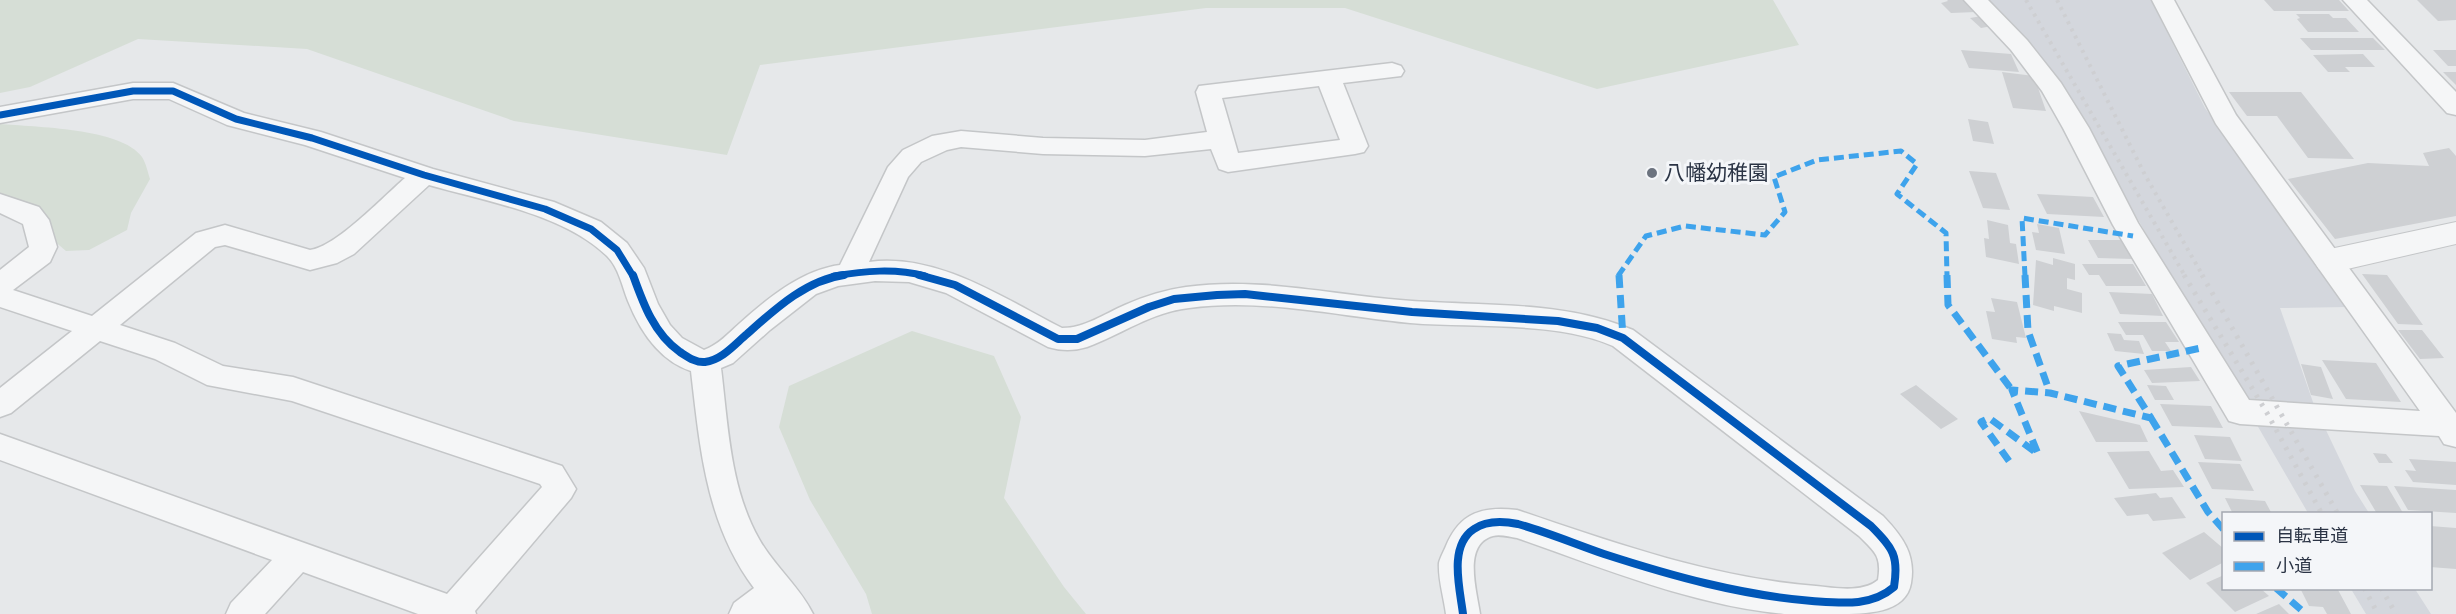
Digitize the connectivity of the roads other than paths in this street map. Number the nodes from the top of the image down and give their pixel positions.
1 (1975, 0) edge
2 (2163, 0) edge
3 (2354, 0) edge
4 (1392, 71) dead end
5 (1328, 77) junction
6 (2456, 107) edge
7 (0, 115) edge
8 (1222, 139) junction
9 (424, 175) junction
10 (0, 202) edge
11 (2456, 233) edge
12 (2330, 261) junction
13 (850, 273) junction
14 (0, 285) edge
15 (0, 296) edge
16 (97, 328) junction
17 (705, 362) junction
18 (0, 405) edge
19 (2453, 429) edge
20 (0, 447) edge
21 (298, 555) junction
22 (786, 602) edge
23 (456, 613) edge
24 (243, 614) edge
25 (746, 614) edge
26 (1463, 614) edge

1 - 19 street
2 - 12 street
3 - 6 street
4 - 5 street
5 - 8 street
5 - 8 street
7 - 9 street
8 - 13 street
9 - 16 street
9 - 17 street
10 - 14 street
11 - 12 street
12 - 19 street
13 - 17 street
13 - 26 street
15 - 16 street
16 - 18 street
16 - 23 street
17 - 22 street
20 - 21 street
21 - 23 street
21 - 24 street
22 - 25 street

